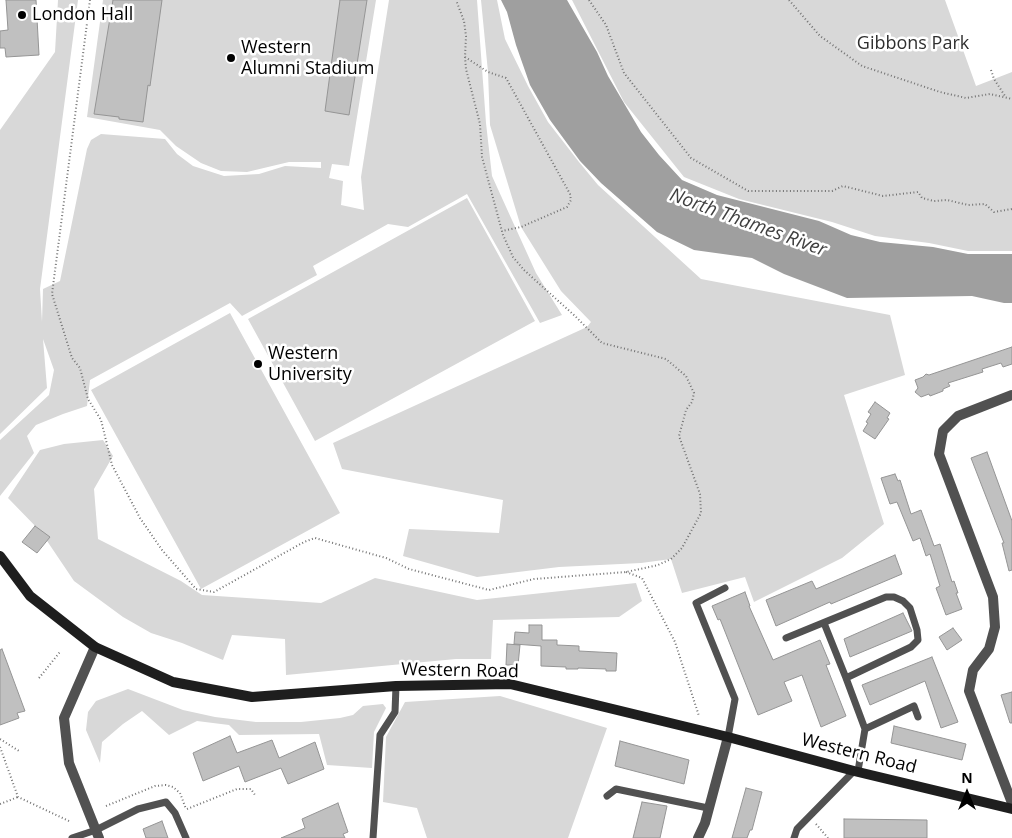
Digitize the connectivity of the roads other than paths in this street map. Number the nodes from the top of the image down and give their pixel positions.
1 (1012, 395) edge
2 (0, 556) edge
3 (725, 588) dead end
4 (824, 624) junction
5 (786, 638) dead end
6 (95, 647) junction
7 (846, 678) junction
8 (396, 686) junction
9 (918, 717) dead end
10 (865, 729) junction
11 (728, 737) junction
12 (856, 771) junction
13 (607, 796) dead end
14 (1012, 803) edge
15 (708, 808) junction
16 (1012, 809) edge
17 (97, 834) edge
18 (72, 838) edge
19 (186, 838) edge
20 (373, 838) edge
21 (698, 838) edge
22 (794, 838) edge

1 - 14 street
2 - 6 main road, Western Road
3 - 11 lane
4 - 5 lane
4 - 7 lane
4 - 7 lane
6 - 8 main road, Western Road
6 - 17 street
7 - 10 lane
8 - 11 main road, Western Road
8 - 20 lane
9 - 10 lane
10 - 12 lane
11 - 12 main road, Western Road
11 - 15 street
12 - 16 main road, Western Road
12 - 22 lane
13 - 15 lane
15 - 21 street
17 - 18 lane
17 - 19 lane

